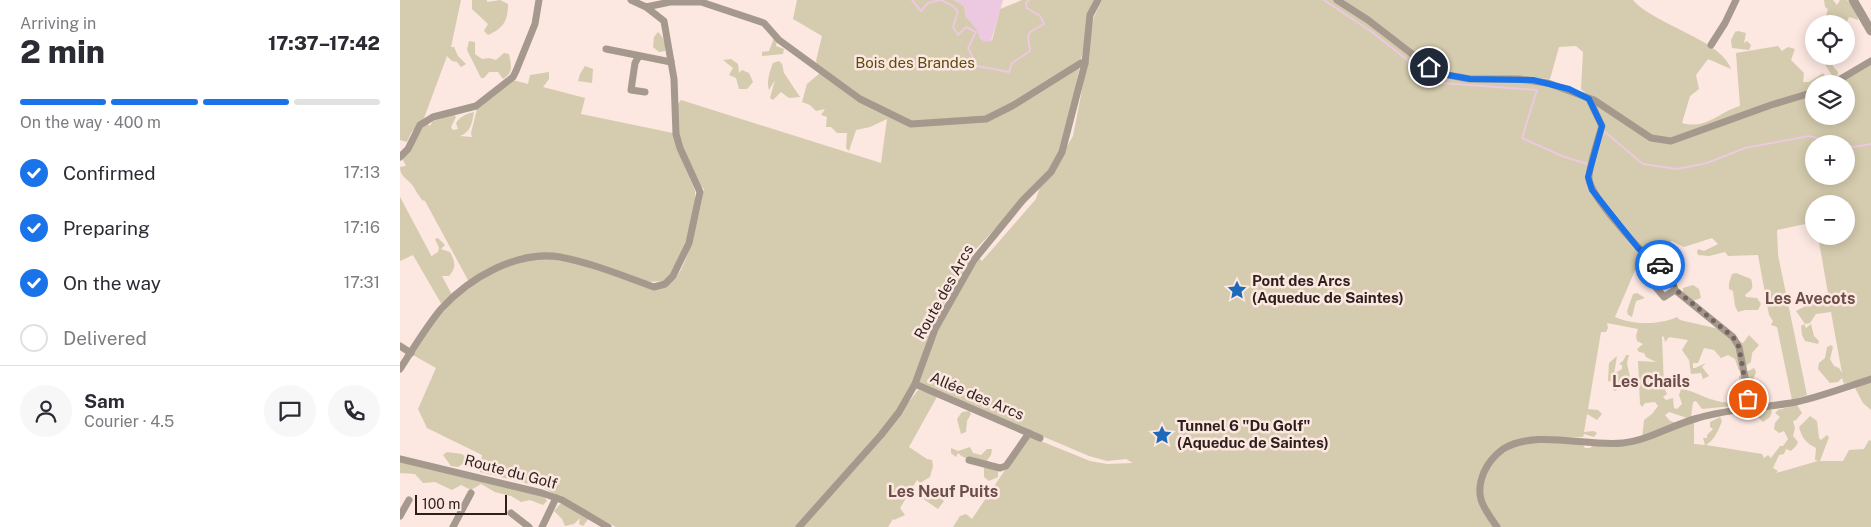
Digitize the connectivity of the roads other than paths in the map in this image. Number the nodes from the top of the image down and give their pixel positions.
1 (539, 0) edge
2 (631, 0) edge
3 (1098, 0) edge
4 (1336, 0) edge
5 (1736, 0) edge
6 (1853, 0) edge
7 (646, 7) junction
8 (1871, 31) edge
9 (1711, 45) dead end
10 (606, 49) dead end
11 (639, 56) junction
12 (1871, 61) edge
13 (671, 62) junction
14 (1084, 63) junction
15 (1847, 75) edge
16 (645, 92) dead end
17 (1805, 95) edge
18 (1589, 99) junction
19 (400, 157) edge
20 (1656, 264) junction
21 (1676, 290) junction
22 (400, 346) edge
23 (411, 353) junction
24 (400, 369) edge
25 (1871, 379) edge
26 (915, 384) junction
27 (1751, 408) junction
28 (1029, 433) junction
29 (1040, 438) dead end
30 (400, 459) edge
31 (969, 460) dead end
32 (471, 493) dead end
33 (556, 498) junction
34 (409, 500) dead end
35 (511, 513) dead end
36 (400, 516) edge
37 (453, 527) edge
38 (529, 527) edge
39 (542, 527) edge
40 (608, 527) edge
41 (800, 527) edge
42 (1497, 527) edge

1 - 19 street
2 - 7 street
3 - 14 street, Route des Arcs
4 - 18 street
5 - 9 street
6 - 8 street
7 - 13 street
7 - 14 street
10 - 11 street
11 - 13 street
11 - 16 street
12 - 15 street
13 - 23 street
14 - 26 street, Route des Arcs
17 - 18 street
18 - 20 street
20 - 21 street
20 - 21 street
21 - 27 street
22 - 23 street
23 - 24 street
25 - 27 street
26 - 28 street, Allée des Arcs
26 - 41 street, Route des Arcs
27 - 42 street
28 - 29 street, Allée des Arcs
28 - 31 street, Allée des Arcs
30 - 33 street, Route du Golf
32 - 37 street
33 - 39 street
33 - 40 street, Route du Golf
34 - 36 street
35 - 38 street

